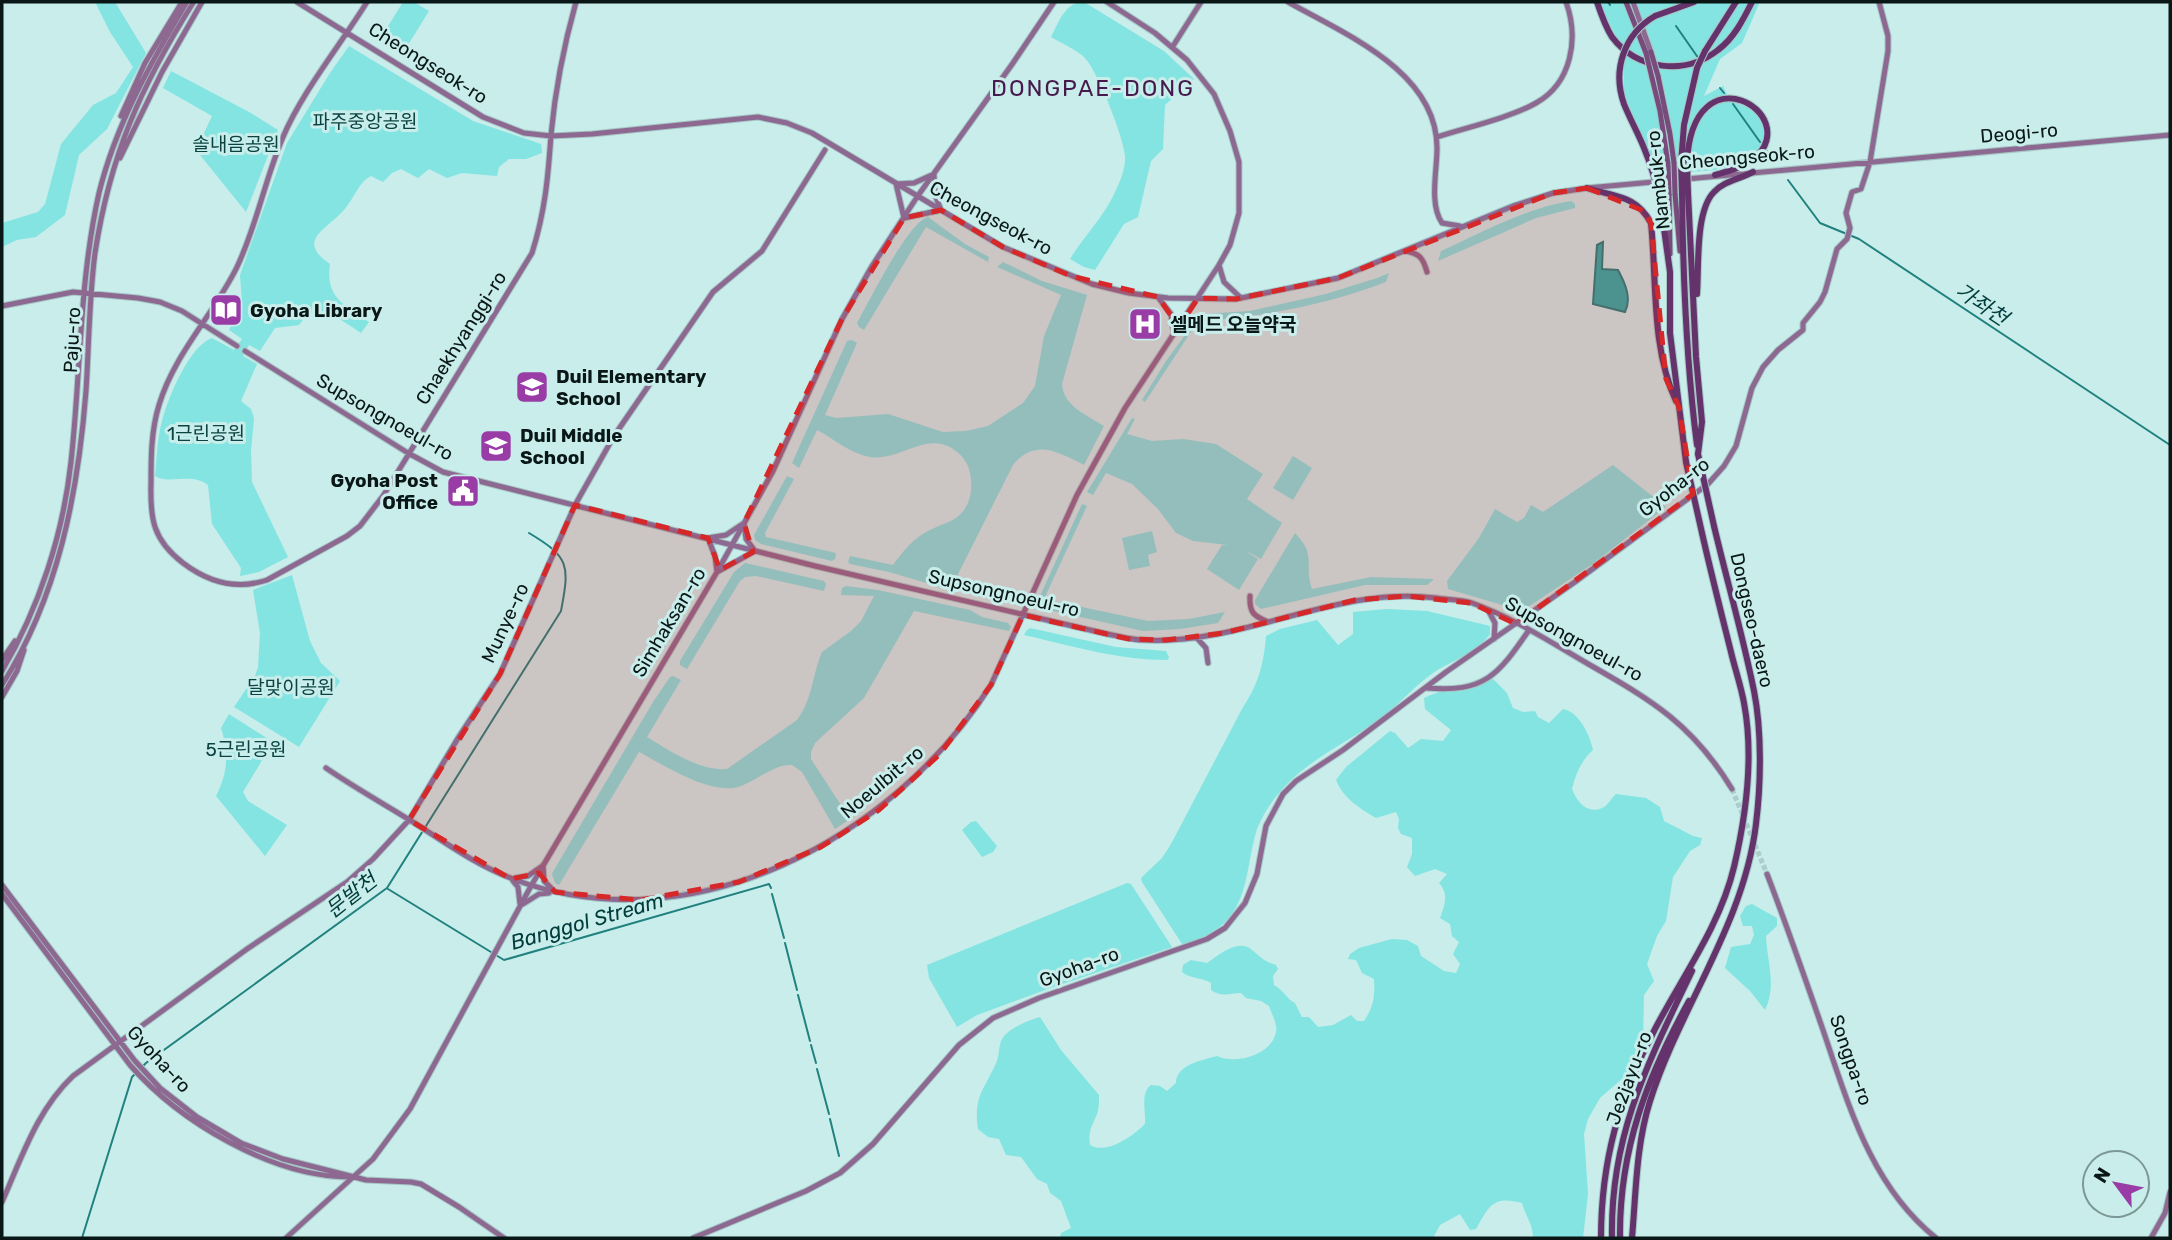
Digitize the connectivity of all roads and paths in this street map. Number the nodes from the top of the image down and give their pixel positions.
1 (182, 2) edge
2 (190, 2) edge
3 (202, 2) edge
4 (297, 2) edge
5 (367, 2) edge
6 (576, 2) edge
7 (1054, 2) edge
8 (1107, 2) edge
9 (1201, 2) edge
10 (1288, 2) edge
11 (1566, 2) edge
12 (1597, 2) edge
13 (1626, 2) edge
14 (1633, 2) edge
15 (1694, 2) edge
16 (1736, 2) edge
17 (1752, 2) edge
18 (1879, 2) edge
19 (348, 33) junction
20 (1173, 46) junction
21 (1648, 52) junction
22 (2170, 135) edge
23 (551, 136) junction
24 (1437, 137) junction
25 (825, 150) dead end
26 (1870, 162) junction
27 (1677, 163) junction
28 (1753, 172) junction
29 (934, 174) junction
30 (1715, 175) junction
31 (896, 184) junction
32 (1587, 188) junction
33 (100, 191) junction
34 (1679, 194) junction
35 (106, 197) junction
36 (918, 197) junction
37 (941, 210) junction
38 (904, 218) junction
39 (1463, 226) junction
40 (1406, 251) junction
41 (1219, 265) junction
42 (1427, 272) dead end
43 (1670, 272) junction
44 (83, 293) junction
45 (90, 293) junction
46 (1158, 297) junction
47 (1198, 298) junction
48 (1241, 298) junction
49 (2, 306) edge
50 (201, 324) junction
51 (1695, 324) junction
52 (1174, 334) junction
53 (237, 346) dead end
54 (245, 351) dead end
55 (1679, 407) junction
56 (408, 453) junction
57 (1698, 454) junction
58 (575, 505) junction
59 (744, 523) junction
60 (708, 538) junction
61 (732, 545) junction
62 (755, 551) junction
63 (717, 572) junction
64 (1250, 596) dead end
65 (1488, 610) junction
66 (1023, 615) junction
67 (1268, 622) junction
68 (1516, 624) junction
69 (24, 627) junction
70 (1529, 630) junction
71 (30, 632) junction
72 (1196, 637) junction
73 (1494, 639) junction
74 (2, 660) edge
75 (1208, 663) dead end
76 (2, 671) edge
77 (2, 685) edge
78 (1426, 688) junction
79 (2, 697) edge
80 (326, 768) dead end
81 (1732, 789) tunnel mouth
82 (409, 820) junction
83 (543, 865) junction
84 (1767, 874) tunnel mouth
85 (511, 879) junction
86 (2, 885) edge
87 (531, 886) junction
88 (555, 892) junction
89 (2, 894) edge
90 (520, 906) junction
91 (1707, 937) junction
92 (1718, 944) junction
93 (118, 1044) junction
94 (143, 1076) junction
95 (333, 1176) junction
96 (353, 1177) junction
97 (2170, 1192) edge
98 (336, 1194) junction
99 (2, 1202) edge
100 (286, 1238) edge
101 (504, 1238) edge
102 (693, 1238) edge
103 (1601, 1238) edge
104 (1612, 1238) edge
105 (1620, 1238) edge
106 (1632, 1238) edge
107 (1936, 1238) edge
108 (2151, 1238) edge

1 - 33 street
2 - 33 street, Paju-ro
2 - 35 street, Paju-ro
3 - 35 street
4 - 19 street, Cheongseok-ro
5 - 19 street, Chaekhyanggi-ro
6 - 23 street, Chaekhyanggi-ro
7 - 29 street, Simhaksan-ro
8 - 20 street, Noeulbit-ro
9 - 20 street
10 - 24 street
11 - 24 street
12 - 17 highway
13 - 21 main road
14 - 21 street
15 - 43 highway, bridge
16 - 27 highway, Dongseo-daero, bridge
18 - 26 street, Gyoha-ro
19 - 23 street, Cheongseok-ro
19 - 50 street, Chaekhyanggi-ro
20 - 41 street, Noeulbit-ro
21 - 27 main road, Nambuk-ro, bridge
22 - 26 street, Deogi-ro
23 - 31 street, Cheongseok-ro
23 - 56 street, Chaekhyanggi-ro
24 - 39 street
25 - 58 street, Munye-ro
26 - 28 street, Cheongseok-ro
26 - 68 street, Gyoha-ro
27 - 30 highway
27 - 34 highway, Dongseo-daero, bridge
27 - 34 main road, Nambuk-ro, bridge
28 - 30 street, Cheongseok-ro
28 - 51 highway
29 - 31 street
29 - 36 street, Simhaksan-ro
29 - 37 street
30 - 32 street, Cheongseok-ro
31 - 36 street, Cheongseok-ro
31 - 38 street
32 - 39 street, Cheongseok-ro
32 - 55 highway
33 - 44 street, Paju-ro
34 - 43 main road, Nambuk-ro
34 - 51 highway
34 - 57 highway, Dongseo-daero
35 - 45 street, Paju-ro
36 - 37 street, Cheongseok-ro
36 - 38 street, Simhaksan-ro
37 - 38 street
37 - 46 street, Cheongseok-ro
38 - 59 street, Simhaksan-ro
39 - 40 street, Cheongseok-ro
40 - 42 street
40 - 48 street, Cheongseok-ro
41 - 47 street, Noeulbit-ro
41 - 48 street
43 - 55 highway
44 - 45 street
44 - 49 street
44 - 69 street, Paju-ro
45 - 50 street
45 - 71 street, Paju-ro
46 - 47 street, Cheongseok-ro
46 - 52 street
47 - 48 street, Cheongseok-ro
47 - 52 street, Noeulbit-ro
50 - 53 street
50 - 56 street, Chaekhyanggi-ro
51 - 57 highway
52 - 66 street, Noeulbit-ro
54 - 56 street, Supsongnoeul-ro
55 - 91 highway, Dongseo-daero, bridge
56 - 58 street, Supsongnoeul-ro
57 - 92 highway, Dongseo-daero, bridge
58 - 60 street, Supsongnoeul-ro
58 - 82 street, Munye-ro
59 - 60 street
59 - 61 street, Simhaksan-ro
59 - 62 street
60 - 61 street, Supsongnoeul-ro
60 - 63 street
61 - 62 street, Supsongnoeul-ro
61 - 63 street, Simhaksan-ro
62 - 63 street
62 - 66 street, Supsongnoeul-ro
63 - 83 street, Simhaksan-ro
64 - 67 street
65 - 67 street, Supsongnoeul-ro
65 - 68 street, Supsongnoeul-ro
65 - 73 street
66 - 72 street, Supsongnoeul-ro
66 - 88 street, Noeulbit-ro
67 - 72 street, Supsongnoeul-ro
68 - 70 street, Supsongnoeul-ro
68 - 73 street, Gyoha-ro
69 - 74 street
69 - 76 street, Paju-ro
70 - 78 street
70 - 81 street, Supsongnoeul-ro
71 - 77 street, Paju-ro
71 - 79 street
72 - 75 street
73 - 78 street, Gyoha-ro
78 - 102 street, Gyoha-ro
80 - 82 street, Noeulbit-ro
82 - 85 street, Noeulbit-ro
82 - 93 street, Munye-ro
83 - 85 street
83 - 87 street, Simhaksan-ro
83 - 88 street
84 - 107 street, Songpa-ro
85 - 87 street, Noeulbit-ro
85 - 90 street
86 - 93 street, Gyoha-ro
87 - 88 street, Noeulbit-ro
87 - 90 street, Simhaksan-ro
88 - 90 street
89 - 93 street, Gyoha-ro
90 - 96 street, Simhaksan-ro
91 - 103 highway, Dongseo-daero
91 - 104 highway, Je2jayu-ro
92 - 105 highway, Je2jayu-ro
92 - 106 highway, Dongseo-daero
93 - 94 street, Gyoha-ro
93 - 99 street
94 - 95 street, Gyoha-ro
94 - 96 street, Gyoha-ro
95 - 96 street, Gyoha-ro
95 - 98 street
96 - 98 street, Simhaksan-ro
96 - 101 street, Gyoha-ro
97 - 108 street
98 - 100 street, Simhaksan-ro

